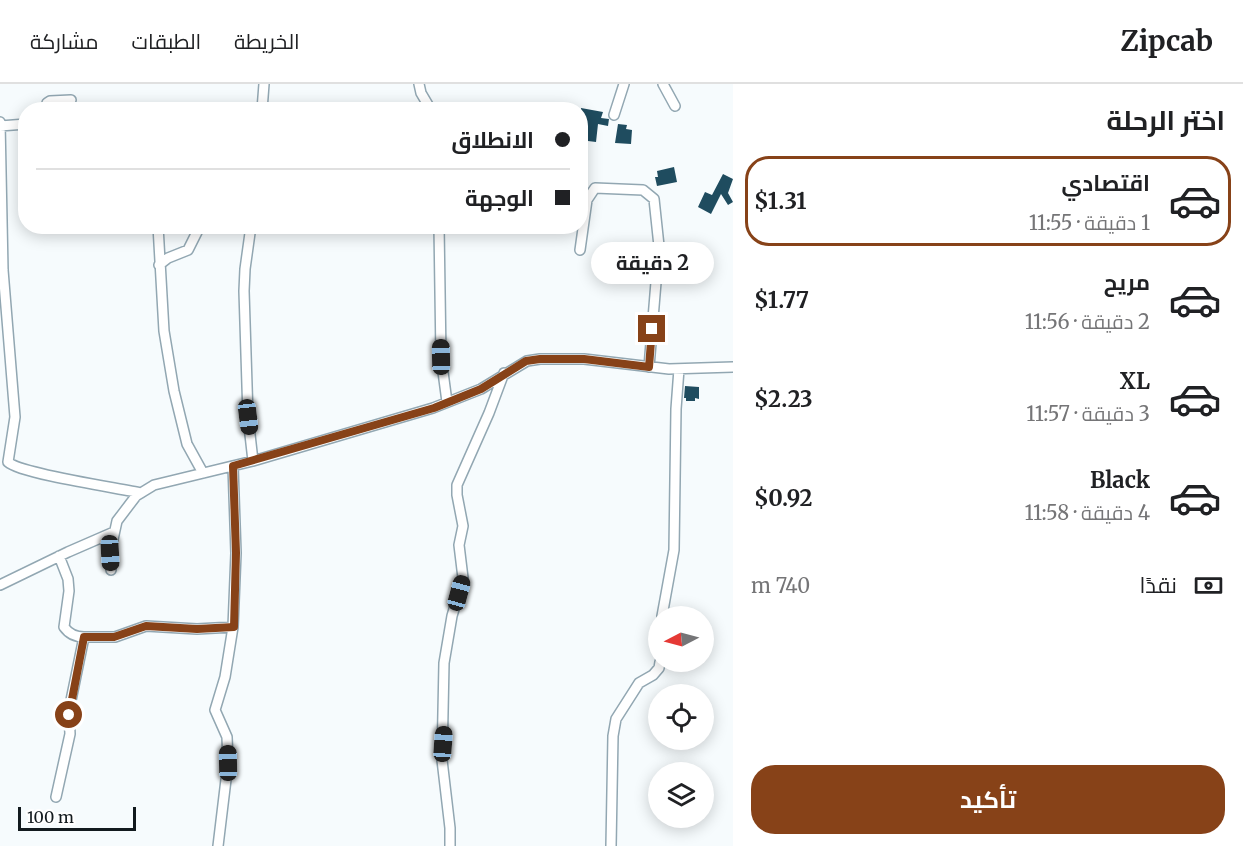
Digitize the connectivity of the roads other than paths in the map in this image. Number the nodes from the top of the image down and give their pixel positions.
1 (264, 84) edge
2 (419, 84) edge
3 (624, 84) edge
4 (663, 84) edge
5 (71, 100) dead end
6 (48, 102) edge
7 (263, 102) edge
8 (426, 102) edge
9 (675, 106) dead end
10 (614, 115) dead end
11 (0, 124) edge
12 (18, 124) edge
13 (588, 198) edge
14 (158, 234) edge
15 (196, 234) edge
16 (250, 234) edge
17 (439, 234) edge
18 (582, 234) edge
19 (580, 250) dead end
20 (159, 265) junction
21 (2, 271) edge
22 (649, 367) junction
23 (733, 368) edge
24 (679, 369) junction
25 (504, 373) junction
26 (447, 402) junction
27 (253, 461) junction
28 (233, 466) junction
29 (202, 473) junction
30 (141, 493) junction
31 (114, 532) junction
32 (59, 556) junction
33 (111, 570) dead end
34 (0, 585) edge
35 (664, 606) edge
36 (234, 627) junction
37 (84, 637) junction
38 (656, 672) edge
39 (56, 797) dead end
40 (218, 846) edge
41 (450, 846) edge
42 (611, 846) edge

1 - 7 street
2 - 8 street
3 - 10 street
4 - 9 street
5 - 6 street
11 - 12 street
11 - 21 street
13 - 22 street
14 - 20 street
15 - 20 street
16 - 27 street
17 - 26 street
18 - 19 street
20 - 29 street
21 - 30 street
22 - 24 street
22 - 25 street
23 - 24 street
24 - 35 street
25 - 26 street
25 - 41 street
26 - 27 street
27 - 28 street
28 - 29 street
28 - 36 street
29 - 30 street
30 - 31 street
31 - 32 street
31 - 33 street
32 - 34 street
32 - 37 street
36 - 37 street
36 - 40 street
37 - 39 street
38 - 42 street

